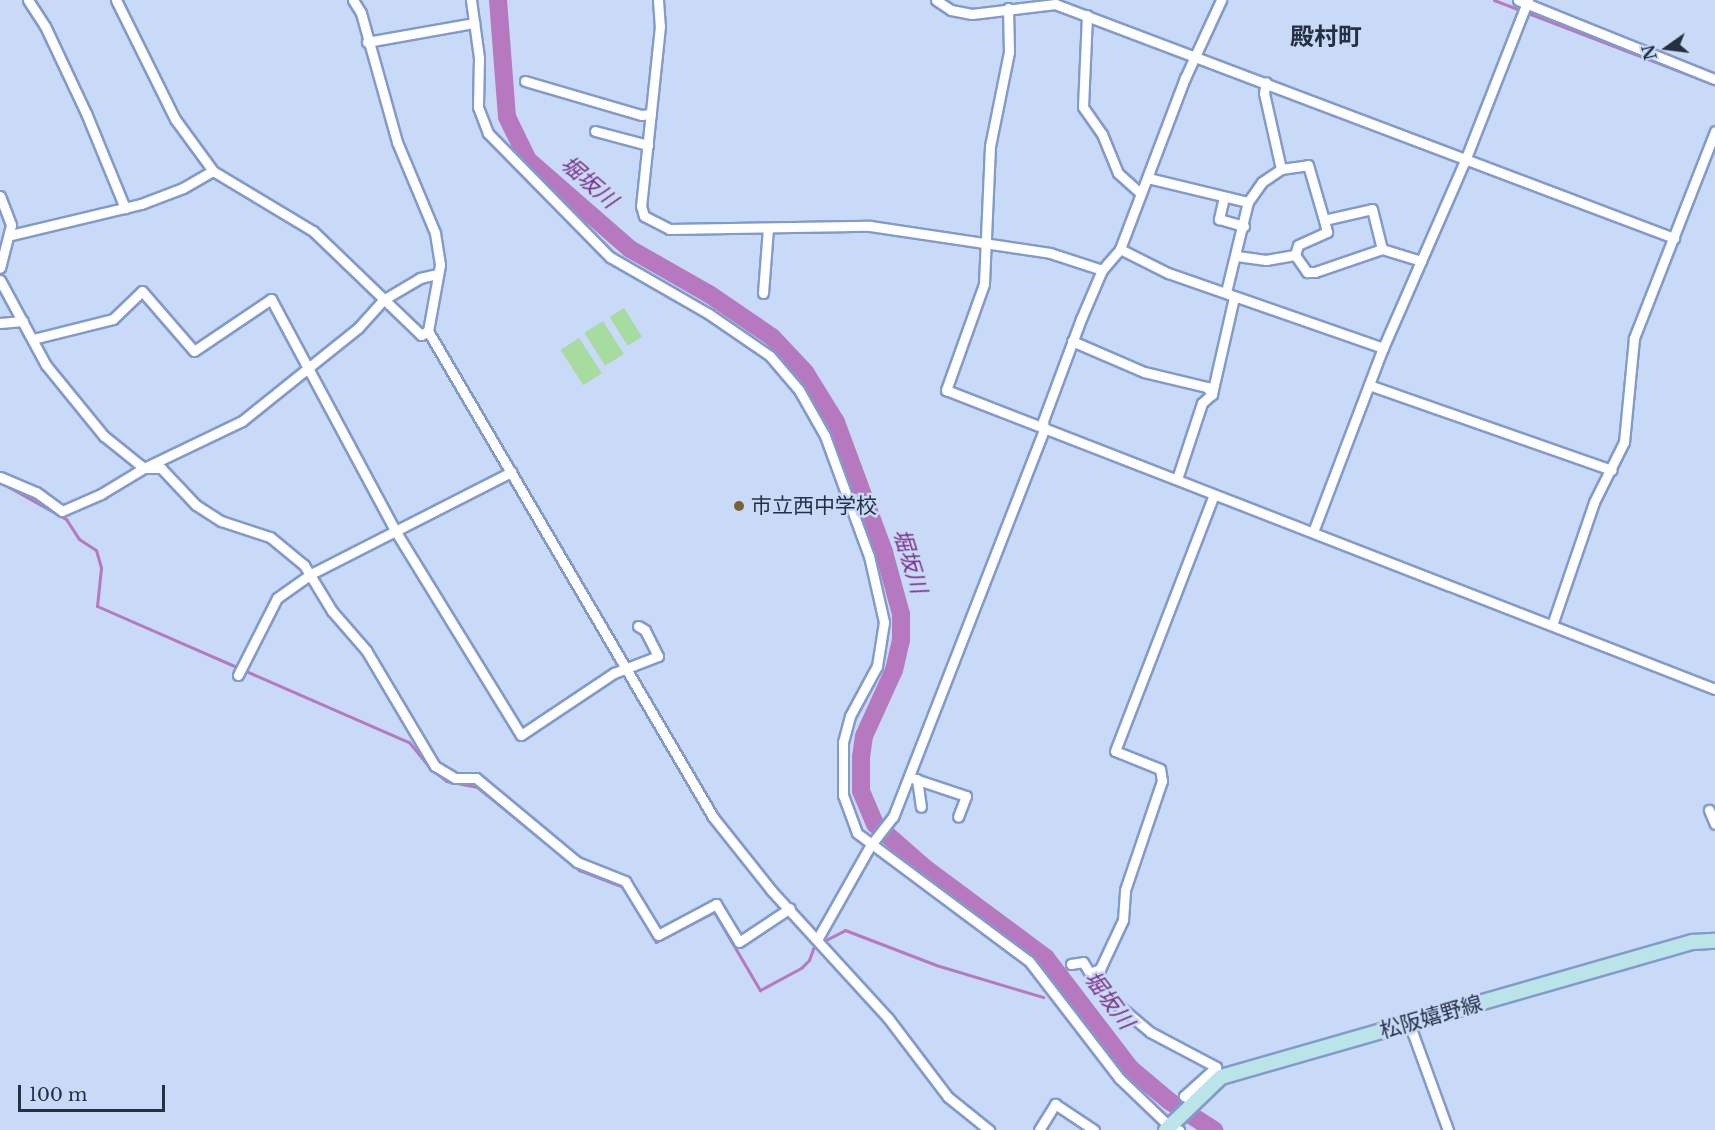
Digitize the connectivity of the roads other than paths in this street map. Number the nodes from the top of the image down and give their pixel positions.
1 (28, 0) edge
2 (116, 0) edge
3 (353, 0) edge
4 (471, 0) edge
5 (658, 0) edge
6 (936, 0) edge
7 (1221, 0) edge
8 (1524, 5) edge
9 (1008, 8) junction
10 (1087, 15) junction
11 (474, 23) junction
12 (367, 42) junction
13 (1198, 56) junction
14 (1715, 79) edge
15 (525, 81) dead end
16 (1266, 82) junction
17 (651, 114) junction
18 (595, 131) dead end
19 (1715, 131) edge
20 (648, 146) junction
21 (1466, 158) junction
22 (1281, 169) junction
23 (213, 171) junction
24 (1148, 178) junction
25 (1139, 192) junction
26 (0, 196) edge
27 (1224, 197) junction
28 (1248, 202) junction
29 (125, 208) junction
30 (1324, 220) junction
31 (1244, 226) junction
32 (768, 228) junction
33 (11, 235) junction
34 (1674, 238) junction
35 (986, 242) junction
36 (1120, 249) junction
37 (1382, 249) junction
38 (1295, 255) junction
39 (1237, 256) junction
40 (1421, 261) junction
41 (0, 268) edge
42 (1102, 270) junction
43 (438, 274) junction
44 (0, 280) edge
45 (763, 293) dead end
46 (1230, 295) junction
47 (383, 300) junction
48 (23, 321) junction
49 (0, 323) edge
50 (428, 331) junction
51 (33, 339) junction
52 (1072, 341) junction
53 (1383, 348) junction
54 (306, 366) junction
55 (1369, 385) junction
56 (1212, 394) junction
57 (1044, 430) junction
58 (144, 468) junction
59 (1612, 470) junction
60 (510, 472) junction
61 (0, 477) edge
62 (1177, 479) junction
63 (1214, 495) junction
64 (396, 532) junction
65 (1313, 532) junction
66 (311, 574) junction
67 (1552, 625) junction
68 (638, 626) dead end
69 (626, 669) junction
70 (237, 675) dead end
71 (1715, 689) edge
72 (913, 778) junction
73 (921, 807) dead end
74 (1709, 810) dead end
75 (958, 817) dead end
76 (1715, 824) edge
77 (871, 844) junction
78 (789, 908) junction
79 (820, 941) junction
80 (1715, 941) edge
81 (1071, 964) dead end
82 (1090, 973) junction
83 (1409, 1023) junction
84 (1193, 1101) junction
85 (1171, 1129) edge
86 (989, 1130) edge
87 (1039, 1130) edge
88 (1094, 1130) edge
89 (1448, 1130) edge

1 - 29 street
2 - 23 street
3 - 12 street
4 - 11 street
5 - 17 street
6 - 9 street
7 - 13 street
8 - 14 street
8 - 21 street
9 - 10 street
9 - 35 street
10 - 13 street
10 - 25 street
11 - 12 street
11 - 77 street
12 - 43 street
13 - 16 street
13 - 24 street
15 - 17 street
16 - 21 street
16 - 22 street
17 - 20 street
18 - 20 street
19 - 34 street
20 - 32 street
21 - 34 street
21 - 40 street
22 - 28 street
22 - 30 street
23 - 29 street
23 - 47 street
24 - 25 street
24 - 27 street
25 - 36 street
26 - 33 street
27 - 28 street
27 - 31 street
28 - 31 street
29 - 33 street
30 - 37 street
30 - 38 street
31 - 39 street
32 - 35 street
32 - 45 street
33 - 41 street
34 - 59 street
35 - 42 street
35 - 57 street
36 - 42 street
36 - 46 street
37 - 38 street
37 - 40 street
38 - 39 street
39 - 46 street
40 - 53 street
42 - 52 street
43 - 47 street
43 - 50 street
44 - 48 street
46 - 53 street
46 - 56 street
47 - 50 street
47 - 54 street
48 - 49 street
48 - 51 street
50 - 60 street
51 - 54 street
51 - 58 street
52 - 56 street
52 - 57 street
53 - 55 street
54 - 58 street
54 - 64 street
55 - 59 street
55 - 65 street
56 - 62 street
57 - 62 street
57 - 72 street
58 - 61 street
58 - 66 street
59 - 67 street
60 - 64 street
60 - 69 street
62 - 63 street
63 - 65 street
63 - 82 street
64 - 66 street
64 - 69 street
65 - 67 street
66 - 70 street
66 - 78 street
67 - 71 street
68 - 69 street
69 - 78 street
72 - 73 street
72 - 75 street
72 - 77 street
74 - 76 street
77 - 79 street
77 - 85 street
78 - 79 street
79 - 86 street
80 - 83 main road, 松阪嬉野線
81 - 82 street
82 - 84 street
83 - 84 main road, 松阪嬉野線
83 - 89 street
84 - 85 main road, 松阪嬉野線
87 - 88 street

